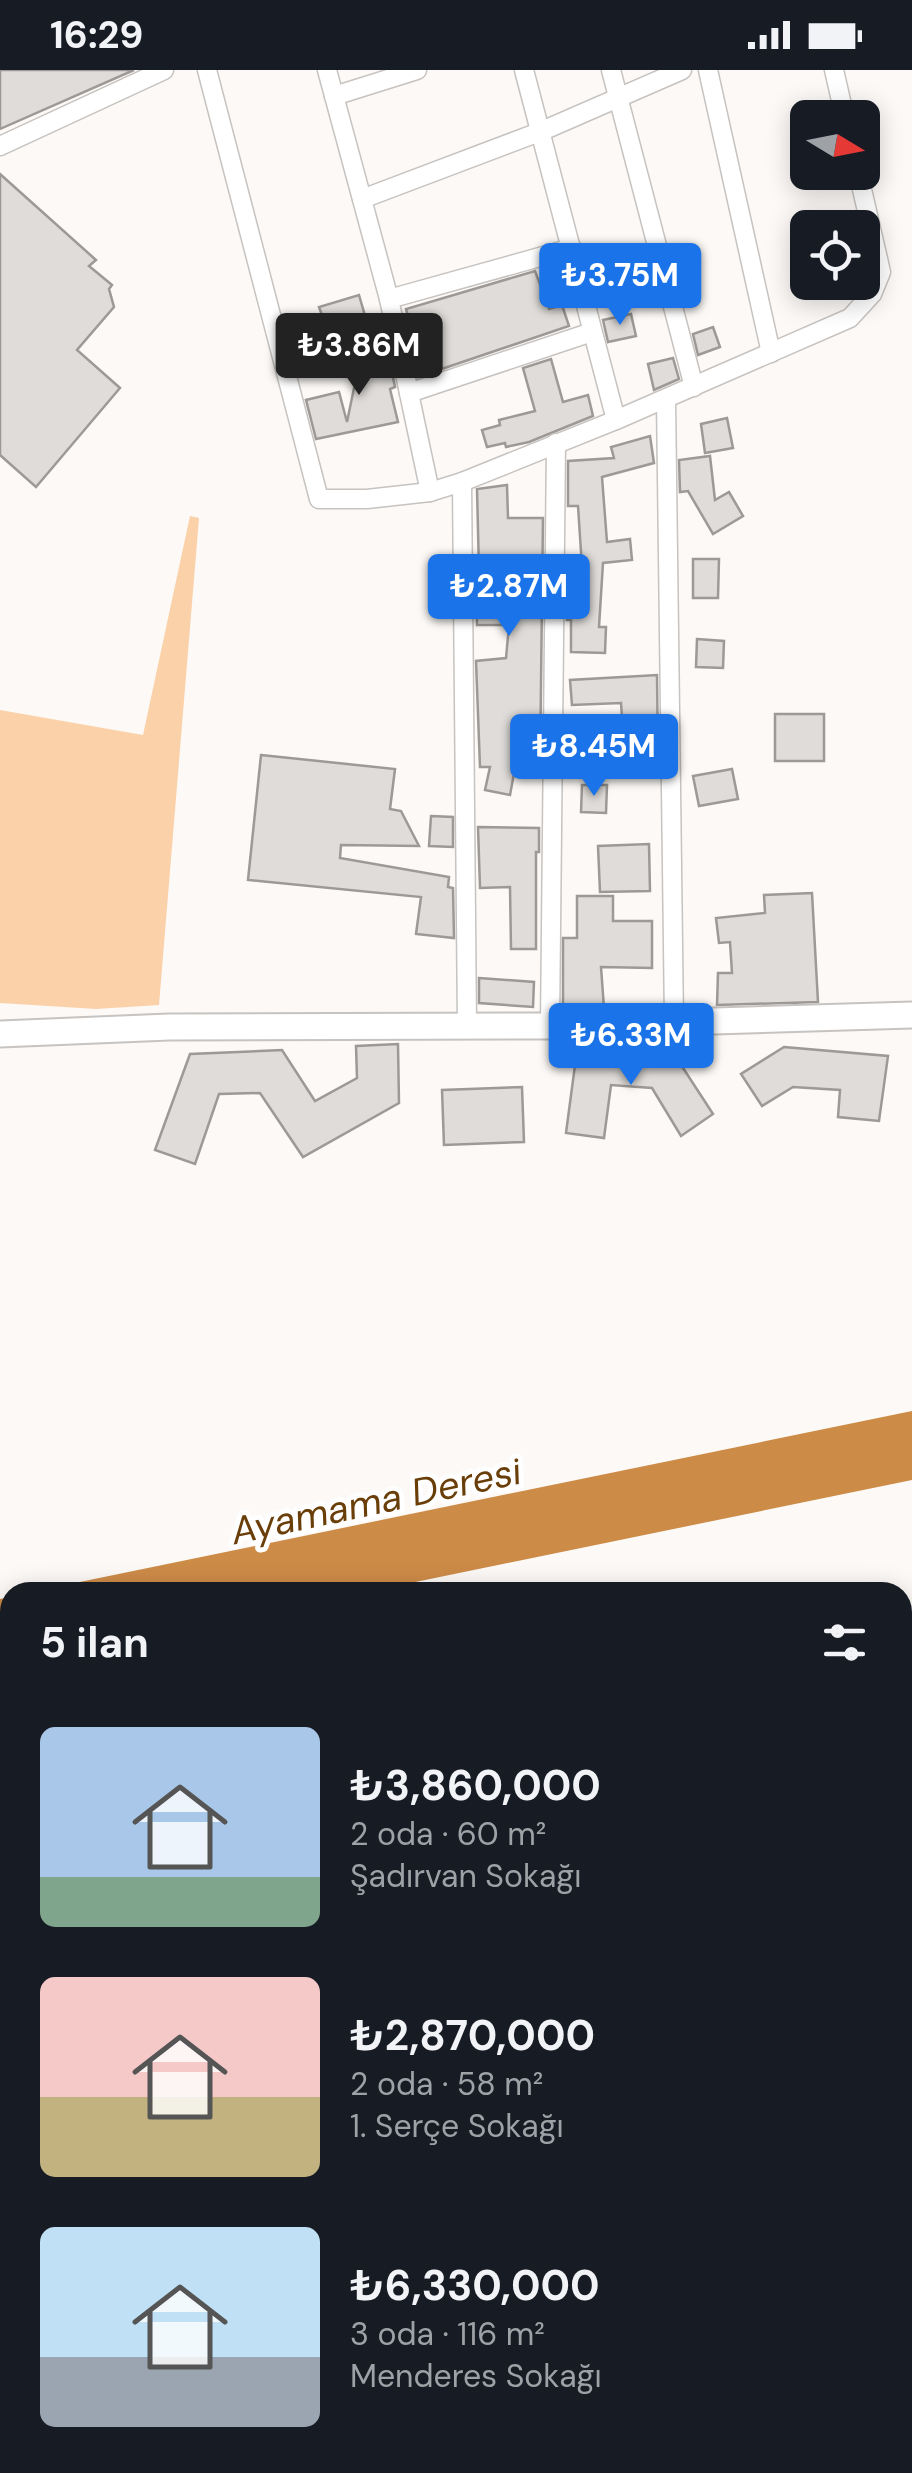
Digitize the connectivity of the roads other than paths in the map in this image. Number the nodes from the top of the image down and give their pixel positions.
1 (164, 70) edge
2 (207, 70) edge
3 (326, 70) edge
4 (417, 70) edge
5 (524, 70) edge
6 (611, 70) edge
7 (682, 70) edge
8 (708, 70) edge
9 (834, 70) edge
10 (334, 96) junction
11 (619, 96) junction
12 (841, 100) edge
13 (542, 131) junction
14 (0, 146) edge
15 (862, 190) edge
16 (362, 199) junction
17 (572, 248) junction
18 (389, 299) junction
19 (592, 332) junction
20 (771, 353) junction
21 (694, 386) junction
22 (409, 393) junction
23 (666, 399) junction
24 (616, 420) junction
25 (556, 443) junction
26 (462, 482) junction
27 (430, 492) junction
28 (912, 1015) edge
29 (674, 1024) junction
30 (550, 1026) junction
31 (466, 1028) junction
32 (0, 1034) edge

1 - 14 street
2 - 27 street
3 - 10 street
4 - 10 street
5 - 13 street
6 - 11 street
7 - 11 street
8 - 20 street
9 - 12 street
10 - 16 street
11 - 13 street
11 - 21 street
13 - 16 street
13 - 17 street
15 - 20 street
16 - 18 street
17 - 18 street
17 - 19 street
18 - 22 street
19 - 22 street
19 - 24 street
20 - 21 street
21 - 23 street
22 - 27 street
23 - 24 street
23 - 29 street
24 - 25 street
25 - 26 street
25 - 30 street
26 - 27 street
26 - 31 street
28 - 29 main road
29 - 30 main road
30 - 31 main road
31 - 32 main road

